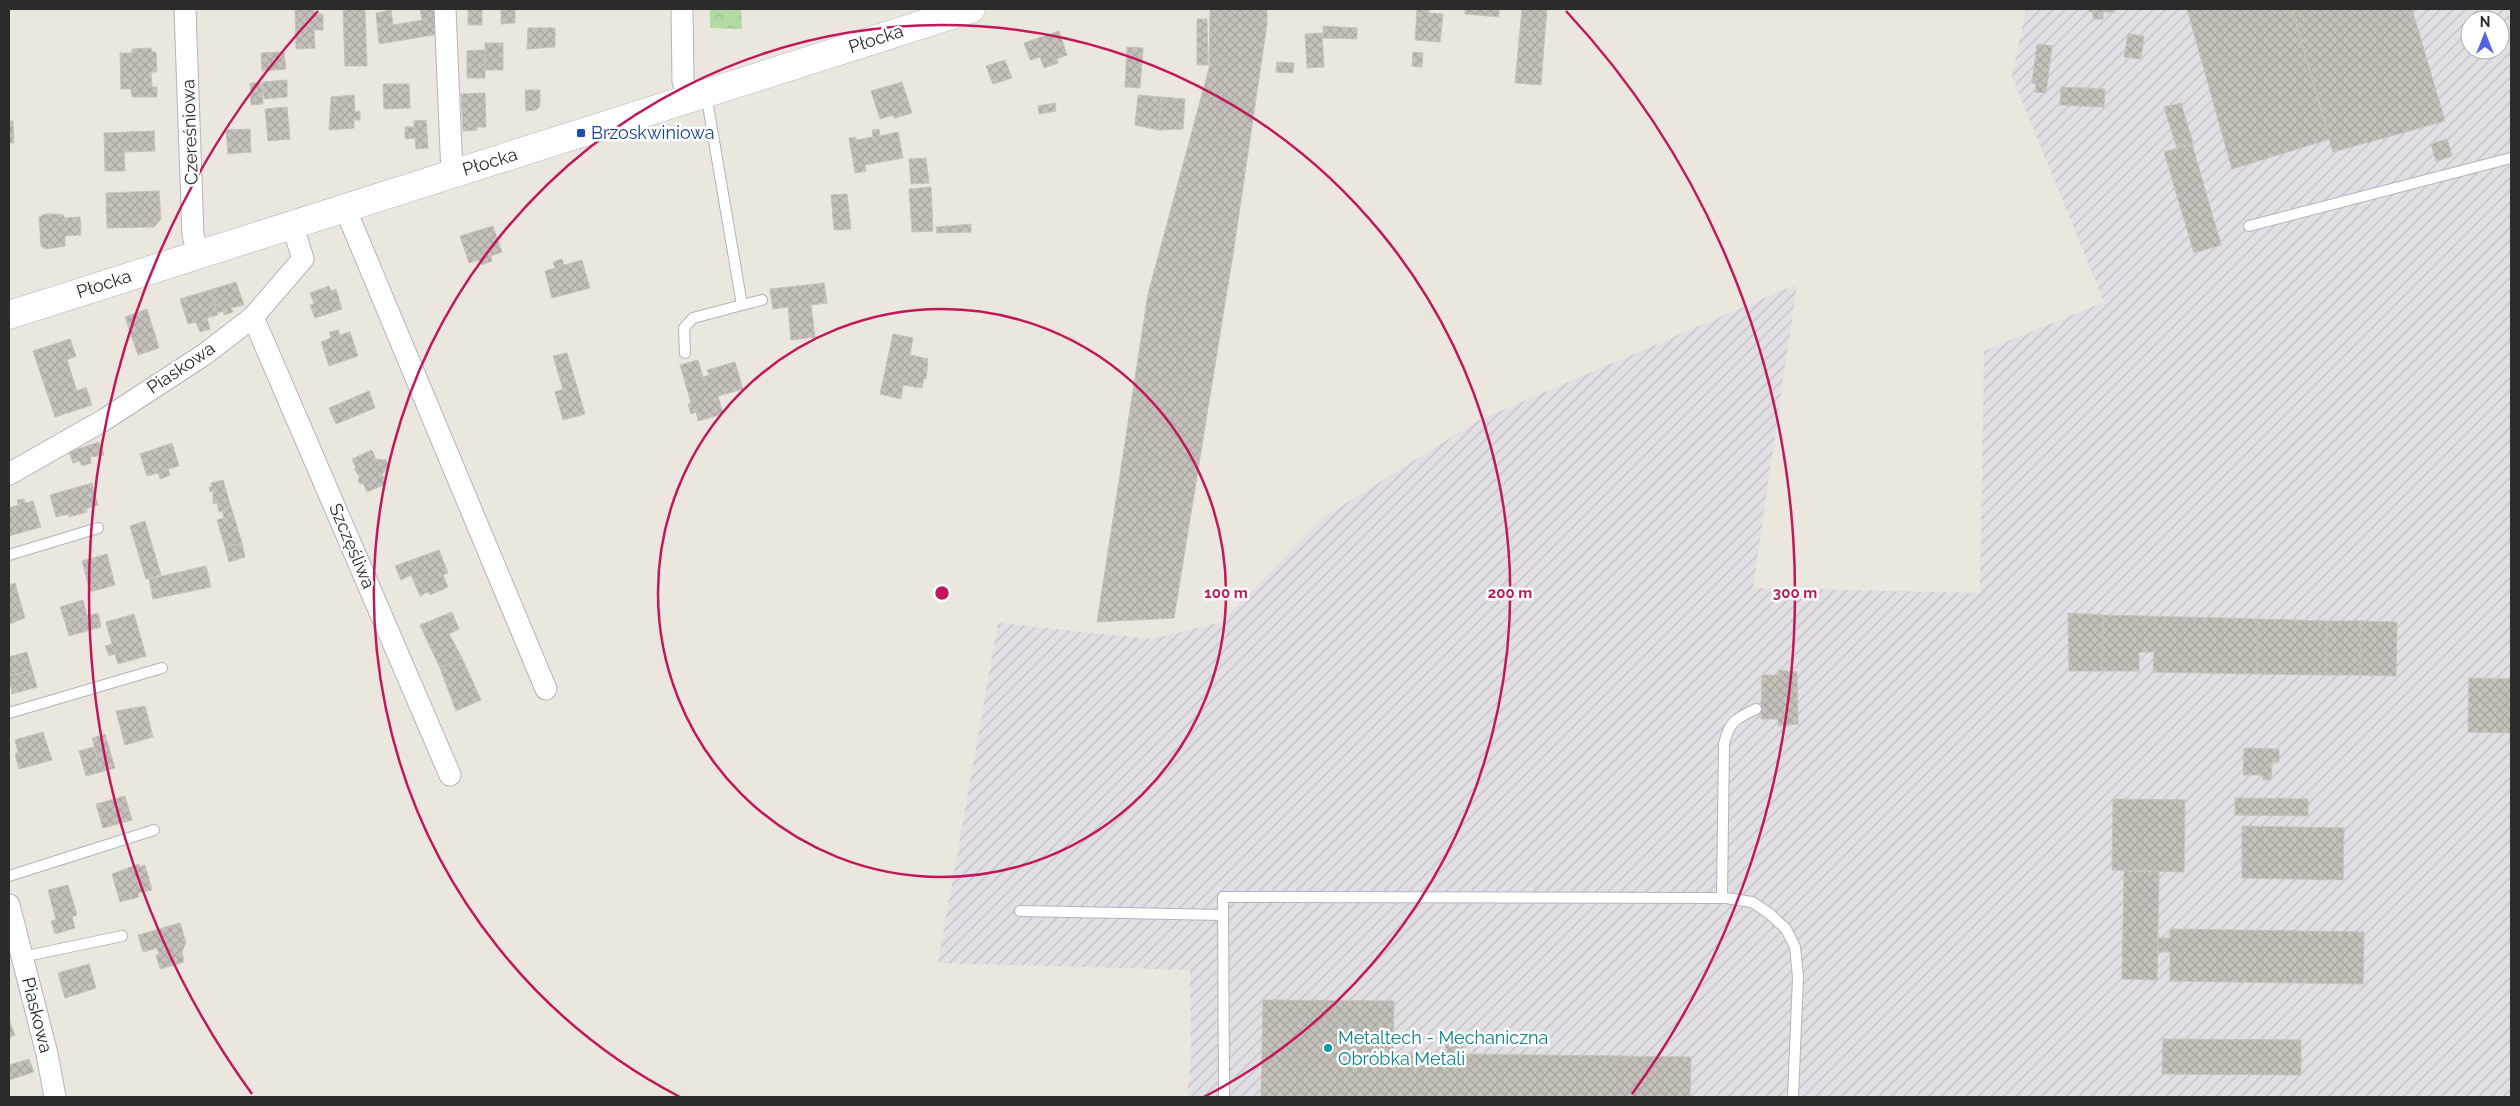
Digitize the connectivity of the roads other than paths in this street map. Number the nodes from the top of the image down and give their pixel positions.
1 (185, 9) edge
2 (445, 9) edge
3 (682, 9) edge
4 (971, 9) edge
5 (697, 96) junction
6 (2511, 158) edge
7 (452, 174) junction
8 (344, 208) junction
9 (292, 224) junction
10 (2249, 226) dead end
11 (198, 254) junction
12 (762, 300) dead end
13 (742, 305) junction
14 (9, 315) edge
15 (254, 317) junction
16 (685, 353) dead end
17 (9, 474) edge
18 (98, 528) dead end
19 (9, 555) edge
20 (162, 668) dead end
21 (546, 688) dead end
22 (1756, 709) dead end
23 (9, 713) edge
24 (450, 775) dead end
25 (154, 830) dead end
26 (9, 876) edge
27 (1722, 898) junction
28 (9, 905) edge
29 (1020, 912) dead end
30 (1223, 915) junction
31 (122, 936) dead end
32 (22, 957) junction
33 (55, 1097) edge
34 (1224, 1097) edge
35 (1793, 1097) edge

1 - 11 street, Czereśniowa
2 - 7 street
3 - 5 street
4 - 5 street, Płocka
5 - 7 street, Płocka
5 - 13 lane
6 - 10 lane
7 - 8 street, Płocka
8 - 9 street, Płocka
8 - 21 street
9 - 11 street, Płocka
9 - 15 street, Piaskowa
11 - 14 street, Płocka
12 - 13 lane
13 - 16 lane
15 - 17 street, Piaskowa
15 - 24 street, Szczęśliwa
18 - 19 lane
20 - 23 lane
22 - 27 lane
25 - 26 lane
27 - 30 lane
27 - 35 lane
28 - 32 street, Piaskowa
29 - 30 lane
30 - 34 lane
31 - 32 lane
32 - 33 street, Piaskowa

